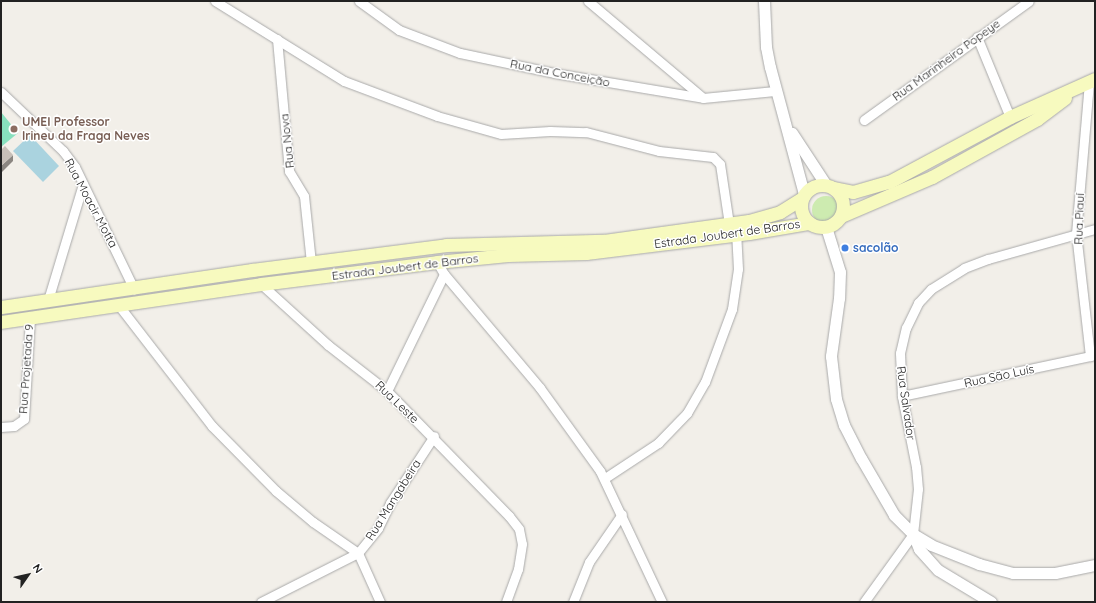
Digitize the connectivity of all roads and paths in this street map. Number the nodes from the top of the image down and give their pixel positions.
1 (215, 1) edge
2 (359, 1) edge
3 (588, 1) edge
4 (764, 1) edge
5 (1029, 1) edge
6 (978, 37) junction
7 (277, 39) junction
8 (1091, 82) edge
9 (775, 91) junction
10 (1, 92) edge
11 (702, 98) junction
12 (1010, 117) junction
13 (864, 120) dead end
14 (787, 125) junction
15 (83, 184) junction
16 (830, 187) junction
17 (803, 197) junction
18 (841, 216) junction
19 (809, 223) junction
20 (729, 224) junction
21 (826, 227) junction
22 (1095, 229) edge
23 (1076, 233) junction
24 (736, 235) junction
25 (437, 262) junction
26 (311, 263) junction
27 (444, 274) junction
28 (261, 284) junction
29 (134, 289) junction
30 (48, 300) junction
31 (120, 306) junction
32 (1, 307) edge
33 (30, 318) junction
34 (1, 322) edge
35 (1093, 356) edge
36 (387, 392) junction
37 (902, 396) junction
38 (1, 427) edge
39 (434, 436) junction
40 (605, 478) junction
41 (622, 514) junction
42 (913, 534) junction
43 (358, 553) junction
44 (1095, 565) edge
45 (261, 602) edge
46 (380, 602) edge
47 (506, 602) edge
48 (573, 602) edge
49 (662, 602) edge
50 (864, 602) edge
51 (991, 602) edge

1 - 7 street
2 - 11 street, Rua da Conceição
3 - 11 street
4 - 9 street
5 - 6 street, Rua Marinheiro Popeye
6 - 12 street
6 - 13 street, Rua Marinheiro Popeye
7 - 20 street
7 - 26 street, Rua Nova
8 - 12 main road
8 - 18 main road
8 - 23 street, Rua Piauí
9 - 11 street, Rua da Conceição
9 - 14 street
10 - 15 street, Rua Moacir Motta
12 - 16 main road
14 - 16 street
14 - 17 street
15 - 29 street, Rua Moacir Motta
15 - 30 street
16 - 17 main road
16 - 18 main road
17 - 19 main road
17 - 20 main road, Estrada Joubert de Barros
18 - 21 main road
19 - 21 main road
19 - 24 main road, Estrada Joubert de Barros
20 - 26 main road, Estrada Joubert de Barros
21 - 42 street
22 - 23 street, Rua Salvador
23 - 35 street, Rua Piauí
23 - 37 street, Rua Salvador
24 - 25 main road, Estrada Joubert de Barros
24 - 40 street
25 - 27 street
25 - 28 main road, Estrada Joubert de Barros
26 - 29 main road, Estrada Joubert de Barros
27 - 36 street
27 - 40 street
28 - 31 main road, Estrada Joubert de Barros
28 - 36 street, Rua Leste
29 - 30 main road, Estrada Joubert de Barros
30 - 32 main road, Estrada Joubert de Barros
31 - 33 main road, Estrada Joubert de Barros
31 - 43 street
33 - 34 main road, Estrada Joubert de Barros
33 - 38 street, Rua Projetada 9
35 - 37 street, Rua São Luís
36 - 39 street, Rua Leste
37 - 42 street, Rua Salvador
39 - 43 street, Rua Mangabeira
39 - 47 street, Rua Leste
40 - 41 street
41 - 48 street
41 - 49 street
42 - 44 street
42 - 50 street
42 - 51 street
43 - 45 street, Rua Mangabeira
43 - 46 street

